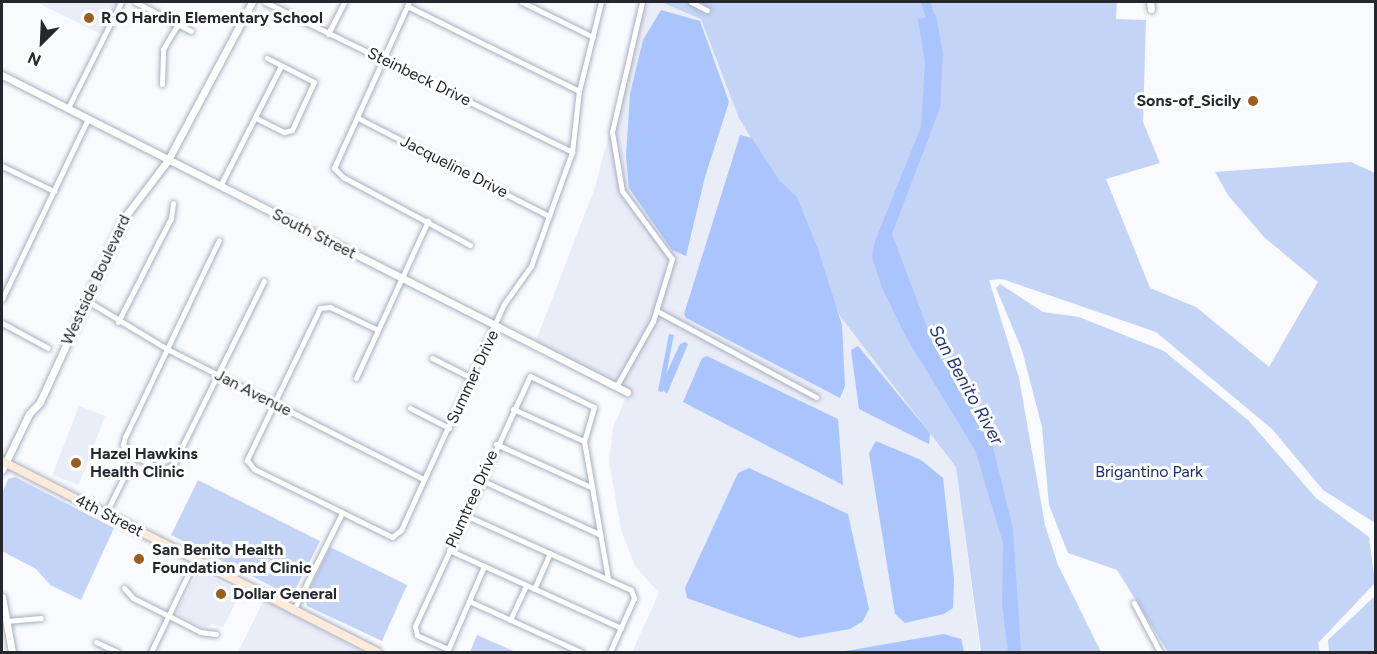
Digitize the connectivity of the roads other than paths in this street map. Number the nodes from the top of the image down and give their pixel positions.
1 (122, 2) edge
2 (135, 2) edge
3 (252, 2) edge
4 (265, 2) edge
5 (344, 2) edge
6 (522, 2) edge
7 (601, 2) edge
8 (642, 2) edge
9 (691, 2) edge
10 (408, 4) edge
11 (707, 10) dead end
12 (178, 24) junction
13 (191, 31) dead end
14 (328, 34) junction
15 (593, 37) junction
16 (267, 58) dead end
17 (383, 58) junction
18 (281, 66) junction
19 (2, 75) edge
20 (162, 84) dead end
21 (579, 91) junction
22 (68, 108) junction
23 (256, 118) junction
24 (358, 118) junction
25 (88, 119) junction
26 (572, 152) junction
27 (168, 160) junction
28 (2, 166) edge
29 (220, 186) junction
30 (54, 191) junction
31 (173, 203) dead end
32 (549, 216) junction
33 (428, 221) junction
34 (219, 240) dead end
35 (470, 244) dead end
36 (400, 278) junction
37 (264, 280) dead end
38 (2, 299) edge
39 (86, 300) junction
40 (657, 311) junction
41 (118, 322) junction
42 (2, 323) edge
43 (496, 327) junction
44 (376, 329) junction
45 (48, 348) dead end
46 (167, 349) junction
47 (432, 358) dead end
48 (219, 376) junction
49 (356, 378) dead end
50 (472, 378) junction
51 (616, 387) junction
52 (627, 392) dead end
53 (816, 397) dead end
54 (272, 403) junction
55 (410, 408) dead end
56 (513, 409) junction
57 (449, 428) junction
58 (584, 441) junction
59 (496, 444) junction
60 (134, 456) junction
61 (3, 464) edge
62 (423, 479) junction
63 (481, 480) junction
64 (591, 487) junction
65 (342, 513) junction
66 (105, 515) junction
67 (465, 515) junction
68 (599, 534) junction
69 (449, 550) junction
70 (550, 553) junction
71 (195, 560) junction
72 (484, 566) junction
73 (608, 579) junction
74 (525, 585) junction
75 (124, 588) dead end
76 (534, 589) junction
77 (2, 597) edge
78 (469, 601) junction
79 (1134, 603) dead end
80 (293, 611) junction
81 (169, 616) junction
82 (41, 618) dead end
83 (510, 620) junction
84 (6, 621) junction
85 (621, 628) junction
86 (216, 634) dead end
87 (96, 642) dead end
88 (448, 651) edge
89 (12, 652) edge
90 (117, 652) edge
91 (151, 652) edge
92 (377, 652) edge
93 (581, 652) edge
94 (610, 652) edge
95 (1160, 652) edge

1 - 22 street
2 - 12 street
3 - 27 street, Westside Boulevard
4 - 14 street, Steinbeck Drive
5 - 14 street
6 - 15 street
7 - 15 street, Summer Drive
8 - 40 street
9 - 11 street
10 - 17 street
10 - 21 street
12 - 13 street
12 - 20 street
14 - 17 street, Steinbeck Drive
15 - 21 street, Summer Drive
16 - 18 street
17 - 24 street
17 - 26 street, Steinbeck Drive
18 - 23 street
18 - 23 street
19 - 22 street, South Street
21 - 26 street, Summer Drive
22 - 25 street, South Street
23 - 29 street
24 - 32 street, Jacqueline Drive
24 - 33 street
25 - 27 street, South Street
25 - 30 street
26 - 32 street, Summer Drive
27 - 29 street, South Street
27 - 39 street, Westside Boulevard
28 - 30 street
29 - 36 street, South Street
30 - 38 street
31 - 41 street
32 - 43 street, Summer Drive
33 - 35 street
33 - 36 street
34 - 46 street
36 - 43 street, South Street
36 - 44 street
37 - 48 street
39 - 41 street, Jan Avenue
39 - 61 street, Westside Boulevard
40 - 51 street
40 - 53 street
41 - 46 street, Jan Avenue
42 - 45 street
43 - 50 street, Summer Drive
43 - 51 street, South Street
44 - 49 street
44 - 54 street
46 - 48 street, Jan Avenue
46 - 60 street
47 - 50 street
48 - 54 street, Jan Avenue
48 - 60 street
50 - 57 street, Summer Drive
51 - 52 street, South Street
54 - 62 street, Jan Avenue
54 - 65 street
55 - 57 street
56 - 58 street
56 - 58 street, Plumtree Drive
56 - 59 street, Plumtree Drive
57 - 62 street, Summer Drive
58 - 64 street
59 - 63 street, Plumtree Drive
59 - 64 street
60 - 66 street
61 - 66 main road, 4th Street
62 - 65 street, Summer Drive
63 - 67 street, Plumtree Drive
63 - 68 street
64 - 68 street
65 - 80 street
66 - 71 main road, 4th Street
67 - 69 street, Plumtree Drive
67 - 70 street
68 - 73 street
69 - 72 street
69 - 88 street, Plumtree Drive
70 - 73 street
70 - 76 street
71 - 80 main road, 4th Street
71 - 81 street
72 - 74 street
72 - 78 street
73 - 85 street
74 - 76 street
74 - 83 street
75 - 81 street
76 - 85 street
77 - 84 street
78 - 83 street
78 - 88 street
79 - 95 street
80 - 92 main road, 4th Street
81 - 86 street
81 - 91 street
82 - 84 street
83 - 93 street
84 - 89 street
85 - 94 street
87 - 90 street

